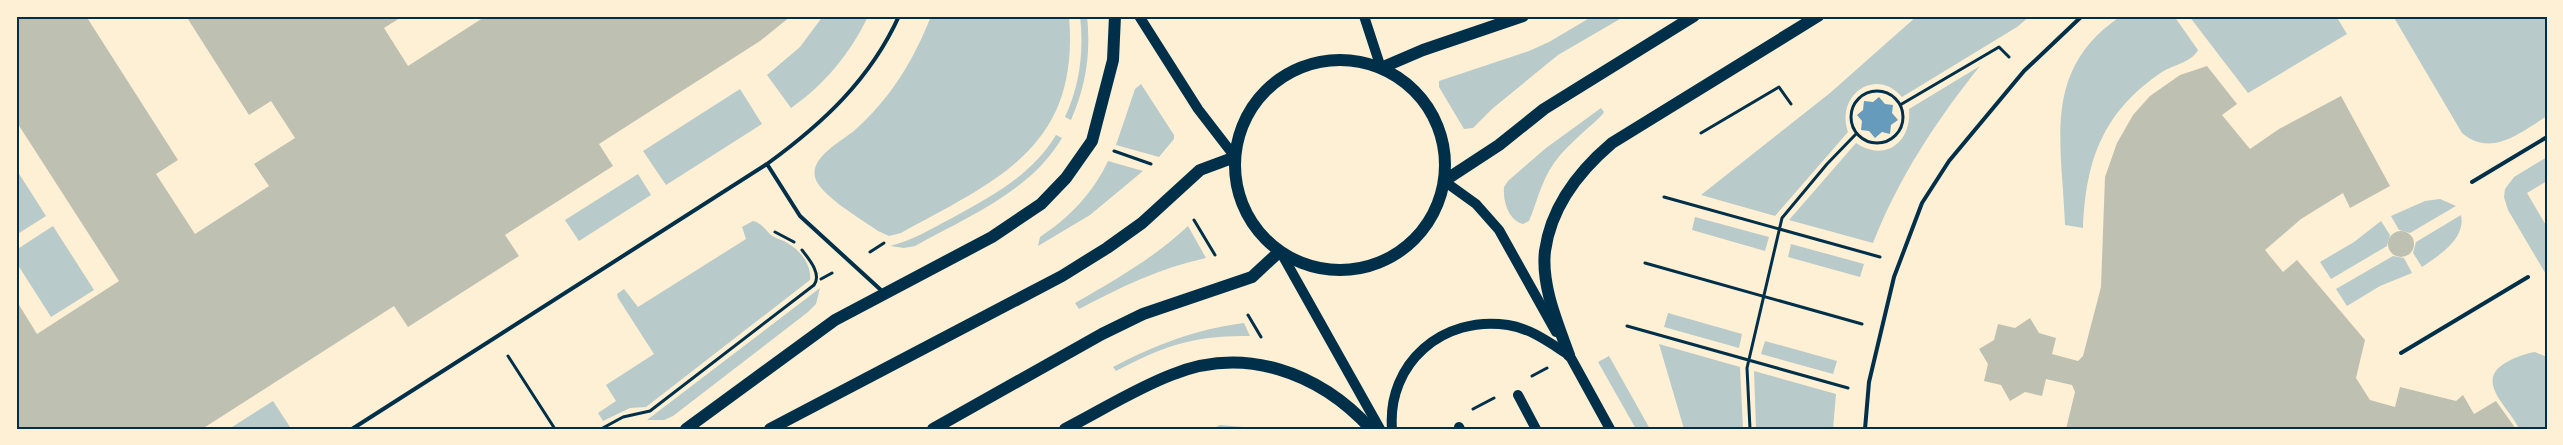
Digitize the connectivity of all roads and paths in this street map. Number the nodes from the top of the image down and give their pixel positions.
1 (899, 16) edge
2 (1115, 16) edge
3 (1139, 16) edge
4 (1364, 16) edge
5 (1523, 16) edge
6 (1694, 16) edge
7 (1818, 16) edge
8 (2082, 16) edge
9 (1381, 68) junction
10 (2024, 71) junction
11 (1791, 104) dead end
12 (1900, 106) junction
13 (1701, 132) dead end
14 (1856, 134) junction
15 (2547, 138) edge
16 (1112, 151) dead end
17 (1236, 157) junction
18 (767, 164) junction
19 (1151, 164) dead end
20 (1444, 181) junction
21 (2472, 182) dead end
22 (1664, 197) dead end
23 (1194, 220) dead end
24 (1780, 229) junction
25 (775, 232) dead end
26 (1280, 251) junction
27 (1215, 255) dead end
28 (1900, 262) junction
29 (1646, 263) dead end
30 (2528, 276) dead end
31 (884, 294) junction
32 (1764, 296) junction
33 (1248, 315) dead end
34 (1627, 326) dead end
35 (1882, 329) junction
36 (496, 337) junction
37 (1262, 337) dead end
38 (2401, 353) dead end
39 (1569, 355) junction
40 (1749, 360) junction
41 (1868, 394) junction
42 (1518, 395) dead end
43 (352, 429) edge
44 (555, 429) edge
45 (602, 429) edge
46 (686, 429) edge
47 (770, 429) edge
48 (934, 429) edge
49 (1065, 429) edge
50 (1371, 429) edge
51 (1380, 429) edge
52 (1392, 429) edge
53 (1536, 429) edge
54 (1610, 429) edge
55 (1750, 429) edge
56 (1865, 429) edge

1 - 18 lane
2 - 31 main road
3 - 17 main road
4 - 9 main road
5 - 9 main road
6 - 20 main road
7 - 39 main road
8 - 10 lane
9 - 17 main road
9 - 20 main road
10 - 12 path
10 - 28 lane
11 - 13 path
12 - 14 path
12 - 14 path
14 - 24 path
15 - 21 lane
16 - 19 path
17 - 26 main road
17 - 47 main road
18 - 31 lane
18 - 36 lane
20 - 26 main road
20 - 39 main road
22 - 24 path
23 - 27 path
24 - 28 path
24 - 32 path
25 - 45 path
26 - 48 main road
26 - 51 main road
28 - 35 lane
29 - 32 path
30 - 38 lane
31 - 46 main road
32 - 35 path
32 - 40 path
33 - 37 path
34 - 40 path
35 - 41 lane
36 - 43 lane
36 - 44 path
39 - 52 main road
39 - 54 main road
40 - 41 path
40 - 55 path
41 - 56 lane
42 - 53 main road
49 - 50 main road

